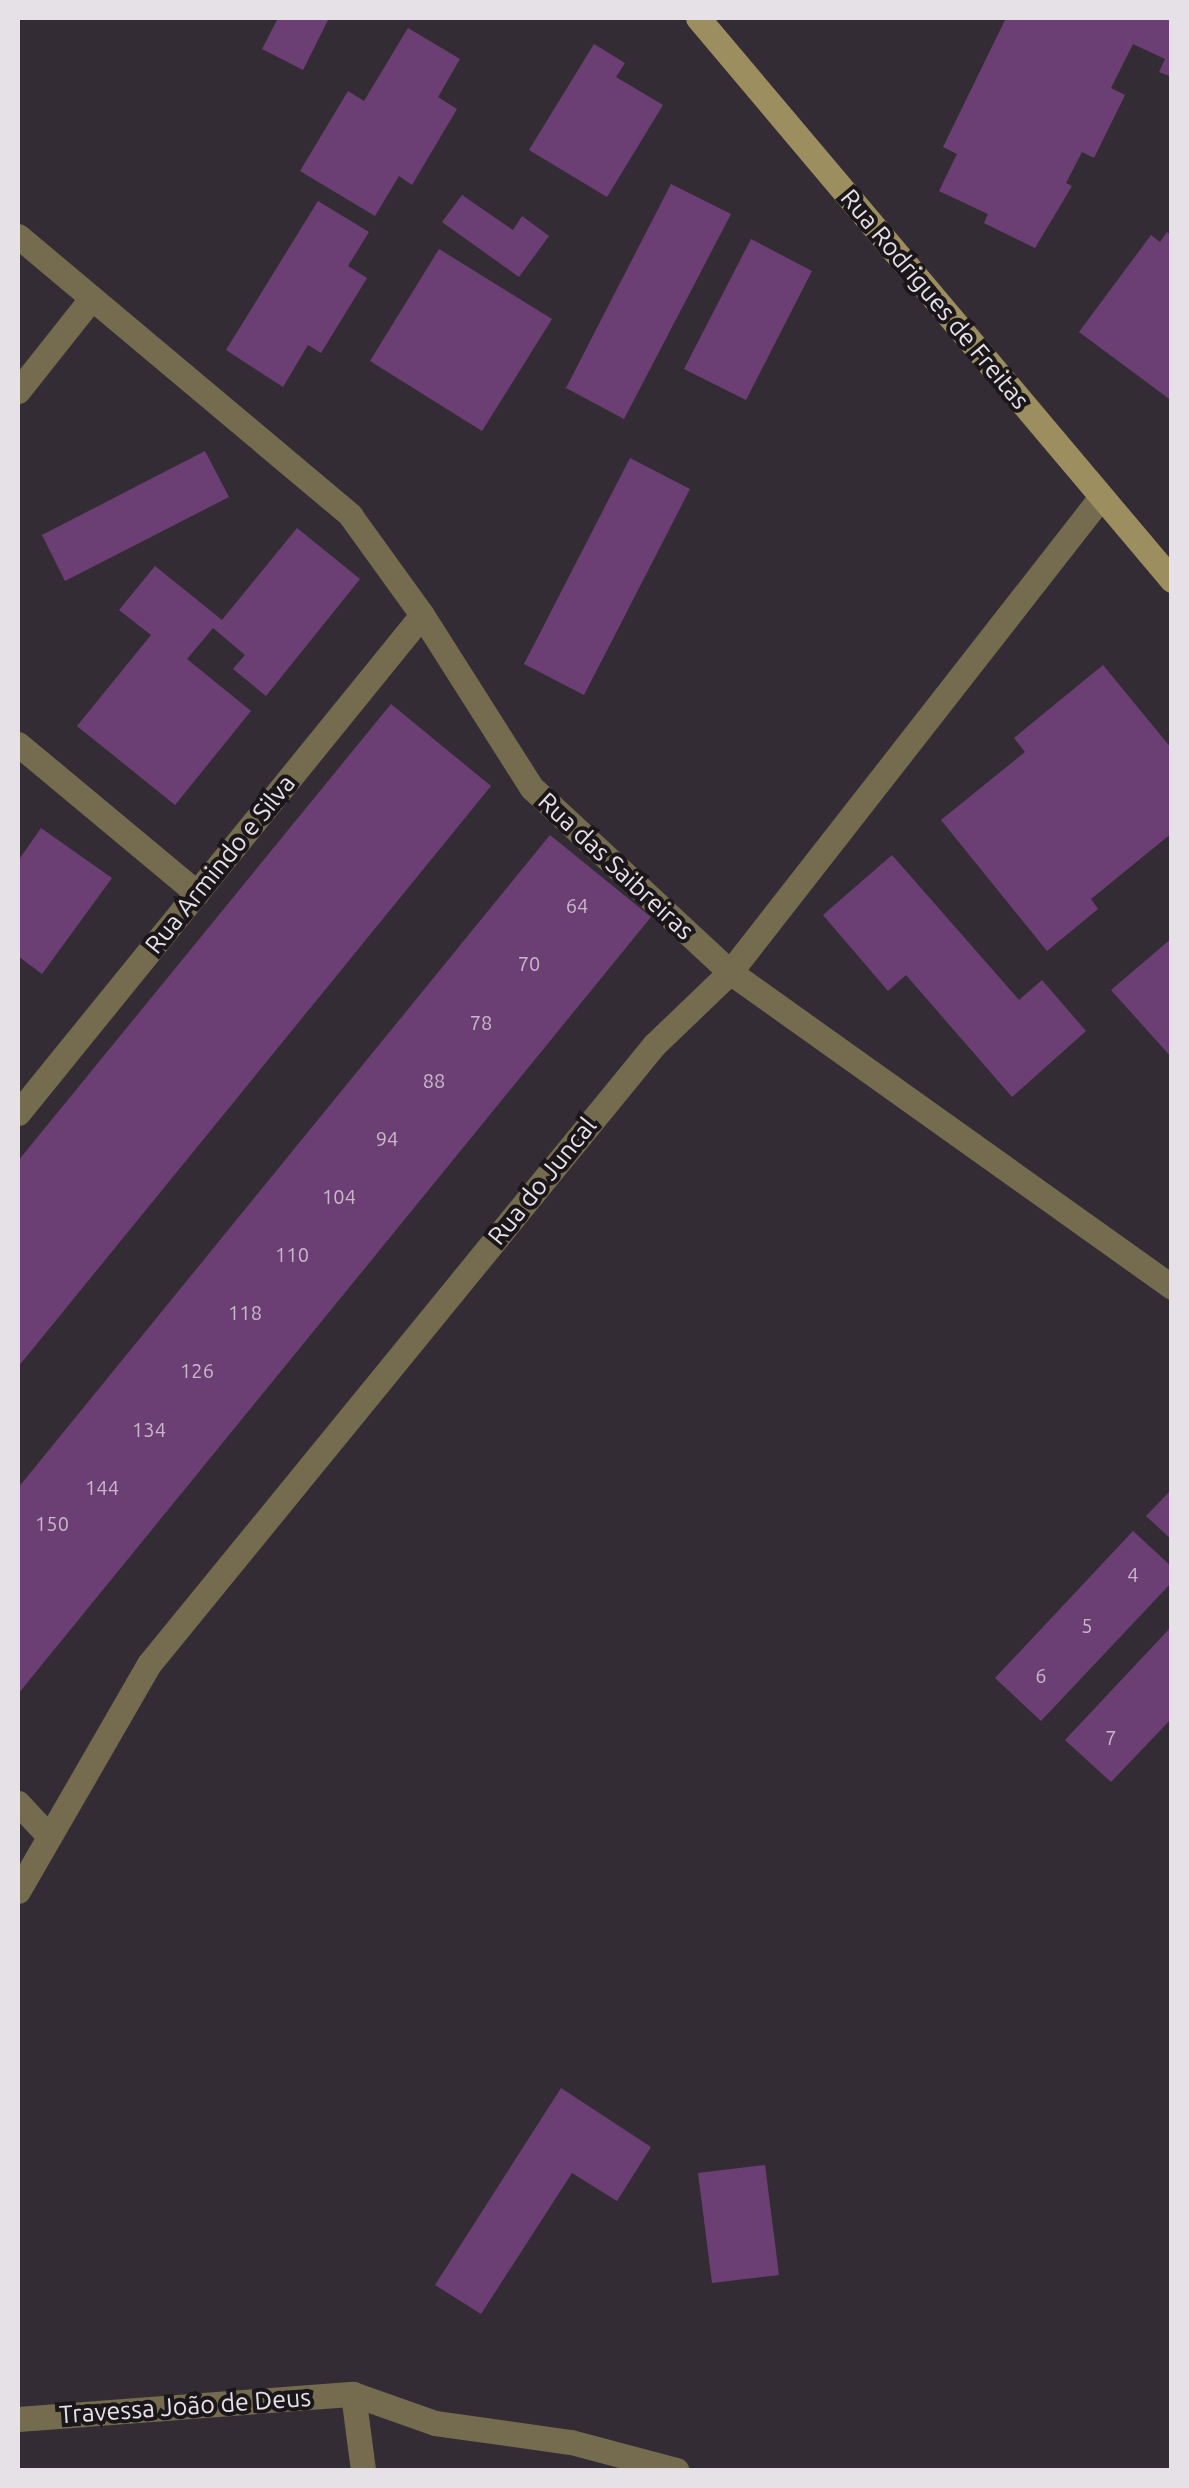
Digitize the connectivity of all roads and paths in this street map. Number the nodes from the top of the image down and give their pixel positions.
1 (698, 18) edge
2 (18, 236) edge
3 (91, 300) junction
4 (18, 390) edge
5 (1101, 497) junction
6 (1172, 580) edge
7 (422, 614) junction
8 (18, 744) edge
9 (197, 893) junction
10 (730, 972) junction
11 (18, 1113) edge
12 (1172, 1287) edge
13 (18, 1803) edge
14 (46, 1834) junction
15 (18, 1890) edge
16 (353, 2394) junction
17 (18, 2418) edge
18 (363, 2470) edge
19 (676, 2470) edge

1 - 5 main road, Rua Rodrigues de Freitas
2 - 3 street, Rua das Saibreiras
3 - 4 street
3 - 7 street, Rua das Saibreiras
5 - 6 main road, Rua Rodrigues de Freitas
5 - 10 street, Rua do Juncal
7 - 9 street, Rua Armindo e Silva
7 - 10 street, Rua das Saibreiras
8 - 9 street
9 - 11 street, Rua Armindo e Silva
10 - 12 street, Rua das Saibreiras
10 - 14 street, Rua do Juncal
13 - 14 street
14 - 15 street, Rua do Juncal
16 - 17 street, Travessa João de Deus
16 - 18 street
16 - 19 street, Travessa João de Deus

